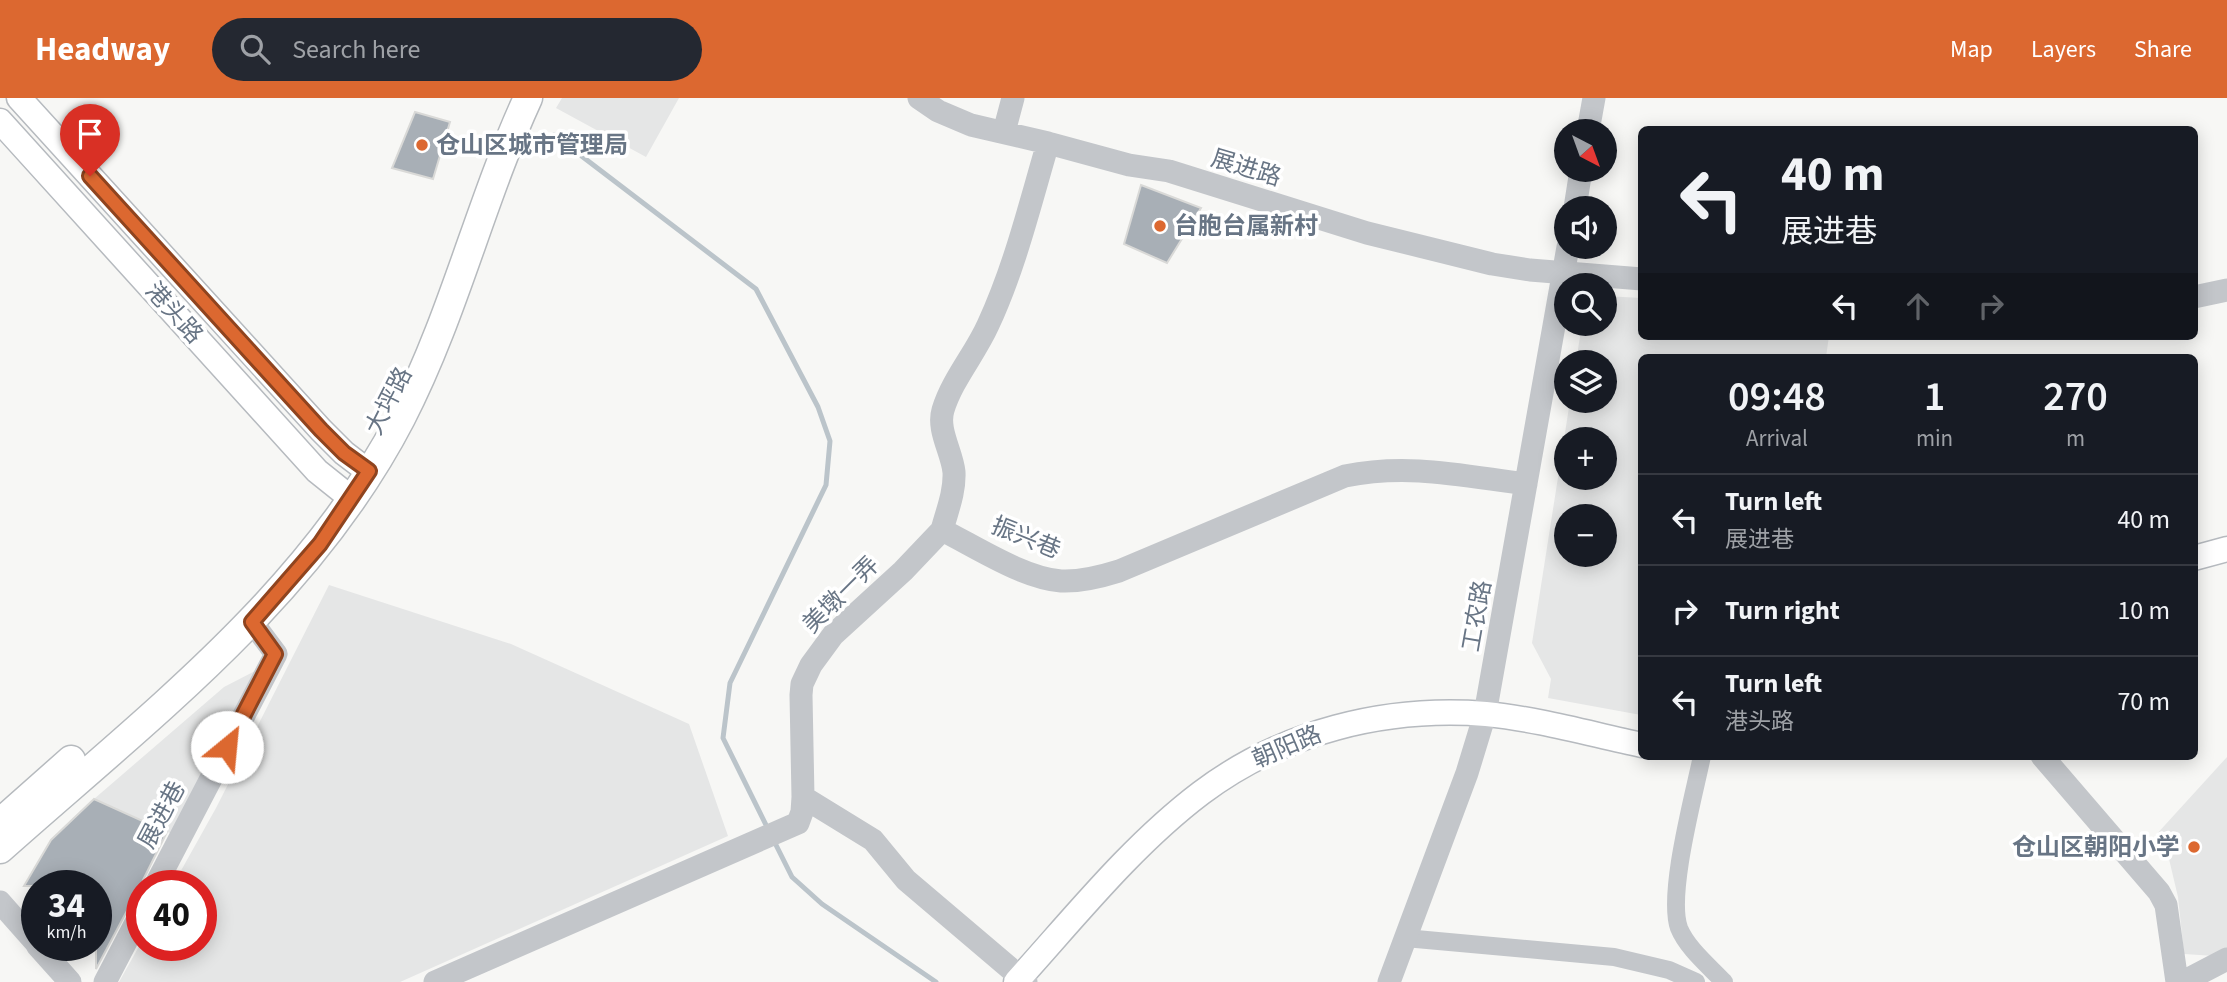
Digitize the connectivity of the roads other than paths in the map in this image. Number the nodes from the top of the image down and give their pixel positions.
1 (19, 98) edge
2 (510, 98) edge
3 (528, 98) edge
4 (919, 98) edge
5 (1013, 98) edge
6 (1594, 98) edge
7 (1590, 119) edge
8 (0, 121) edge
9 (1004, 132) junction
10 (500, 139) junction
11 (1048, 143) junction
12 (1556, 273) edge
13 (1617, 277) edge
14 (1638, 279) edge
15 (2227, 290) edge
16 (2198, 296) edge
17 (1554, 325) edge
18 (363, 467) junction
19 (1526, 484) junction
20 (345, 495) junction
21 (942, 530) junction
22 (2227, 549) edge
23 (2198, 557) edge
24 (252, 622) junction
25 (1485, 714) junction
26 (1638, 744) edge
27 (1701, 760) edge
28 (2045, 760) edge
29 (803, 797) junction
30 (0, 823) edge
31 (0, 849) edge
32 (163, 870) edge
33 (0, 902) edge
34 (21, 926) edge
35 (1405, 938) junction
36 (126, 942) edge
37 (2227, 959) edge
38 (51, 961) edge
39 (1021, 980) edge
40 (70, 982) edge
41 (105, 982) edge
42 (435, 982) edge
43 (1389, 982) edge
44 (1696, 982) edge
45 (1724, 982) edge
46 (2177, 982) edge
47 (2183, 982) edge

1 - 18 main road, 港头路
2 - 10 main road, 大坪路
3 - 10 main road
4 - 9 street, 展进路
5 - 9 street
6 - 7 street
8 - 20 main road, 港头路
9 - 11 street, 展进路
10 - 18 main road, 大坪路
11 - 12 street, 展进路
11 - 21 street
13 - 14 street, 展进路
15 - 16 street
17 - 19 street, 工农路
18 - 20 main road, 大坪路
19 - 21 street, 振兴巷
19 - 25 street, 工农路
20 - 24 main road
20 - 30 main road, 大坪路
21 - 29 street, 美墩一弄
22 - 23 main road
24 - 31 main road
24 - 32 street, 展进巷
25 - 26 main road, 朝阳路
25 - 35 street, 工农路
25 - 39 main road, 朝阳路
27 - 45 street
28 - 46 street
29 - 39 street
29 - 42 street, 美墩一弄
33 - 34 street
35 - 43 street, 工农路
35 - 44 street
36 - 41 street
37 - 47 street
38 - 40 street

